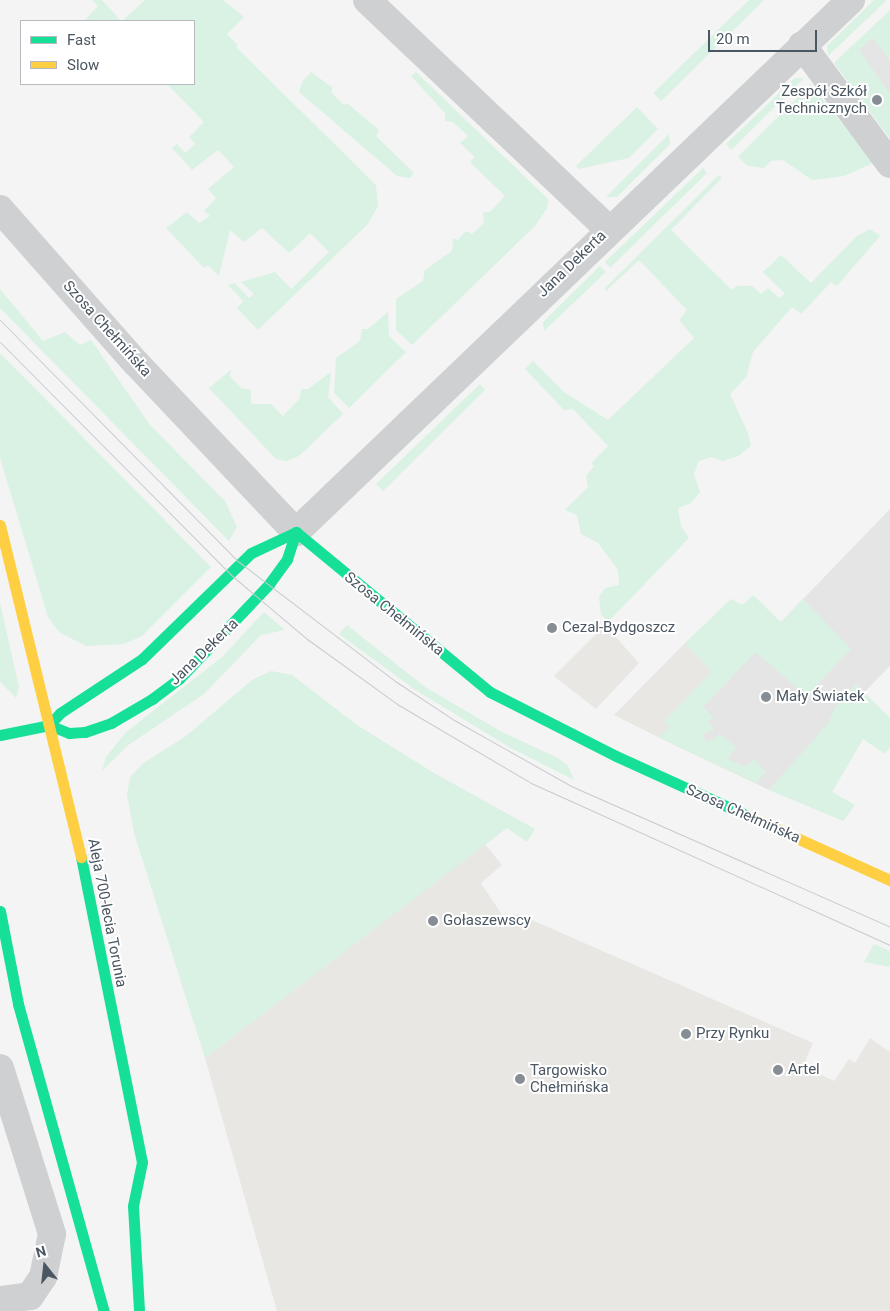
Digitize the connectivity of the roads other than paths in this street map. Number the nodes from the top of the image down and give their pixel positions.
1 (367, 0) edge
2 (849, 1) edge
3 (802, 45) junction
4 (890, 164) edge
5 (0, 209) edge
6 (608, 229) junction
7 (0, 525) edge
8 (296, 532) junction
9 (49, 725) junction
10 (0, 735) edge
11 (890, 880) edge
12 (0, 911) edge
13 (0, 1068) edge
14 (0, 1300) edge
15 (104, 1311) edge
16 (139, 1311) edge

1 - 6 street
2 - 3 street, Jana Dekerta
3 - 4 street
3 - 6 street, Jana Dekerta
5 - 8 street, Szosa Chełmińska
6 - 8 street, Jana Dekerta
7 - 9 street, Aleja 700-lecia Torunia
8 - 9 street, Jana Dekerta
8 - 9 street, Jana Dekerta
8 - 11 street, Szosa Chełmińska
9 - 10 street, Jana Dekerta
9 - 16 street, Aleja 700-lecia Torunia
12 - 15 street
13 - 14 street

